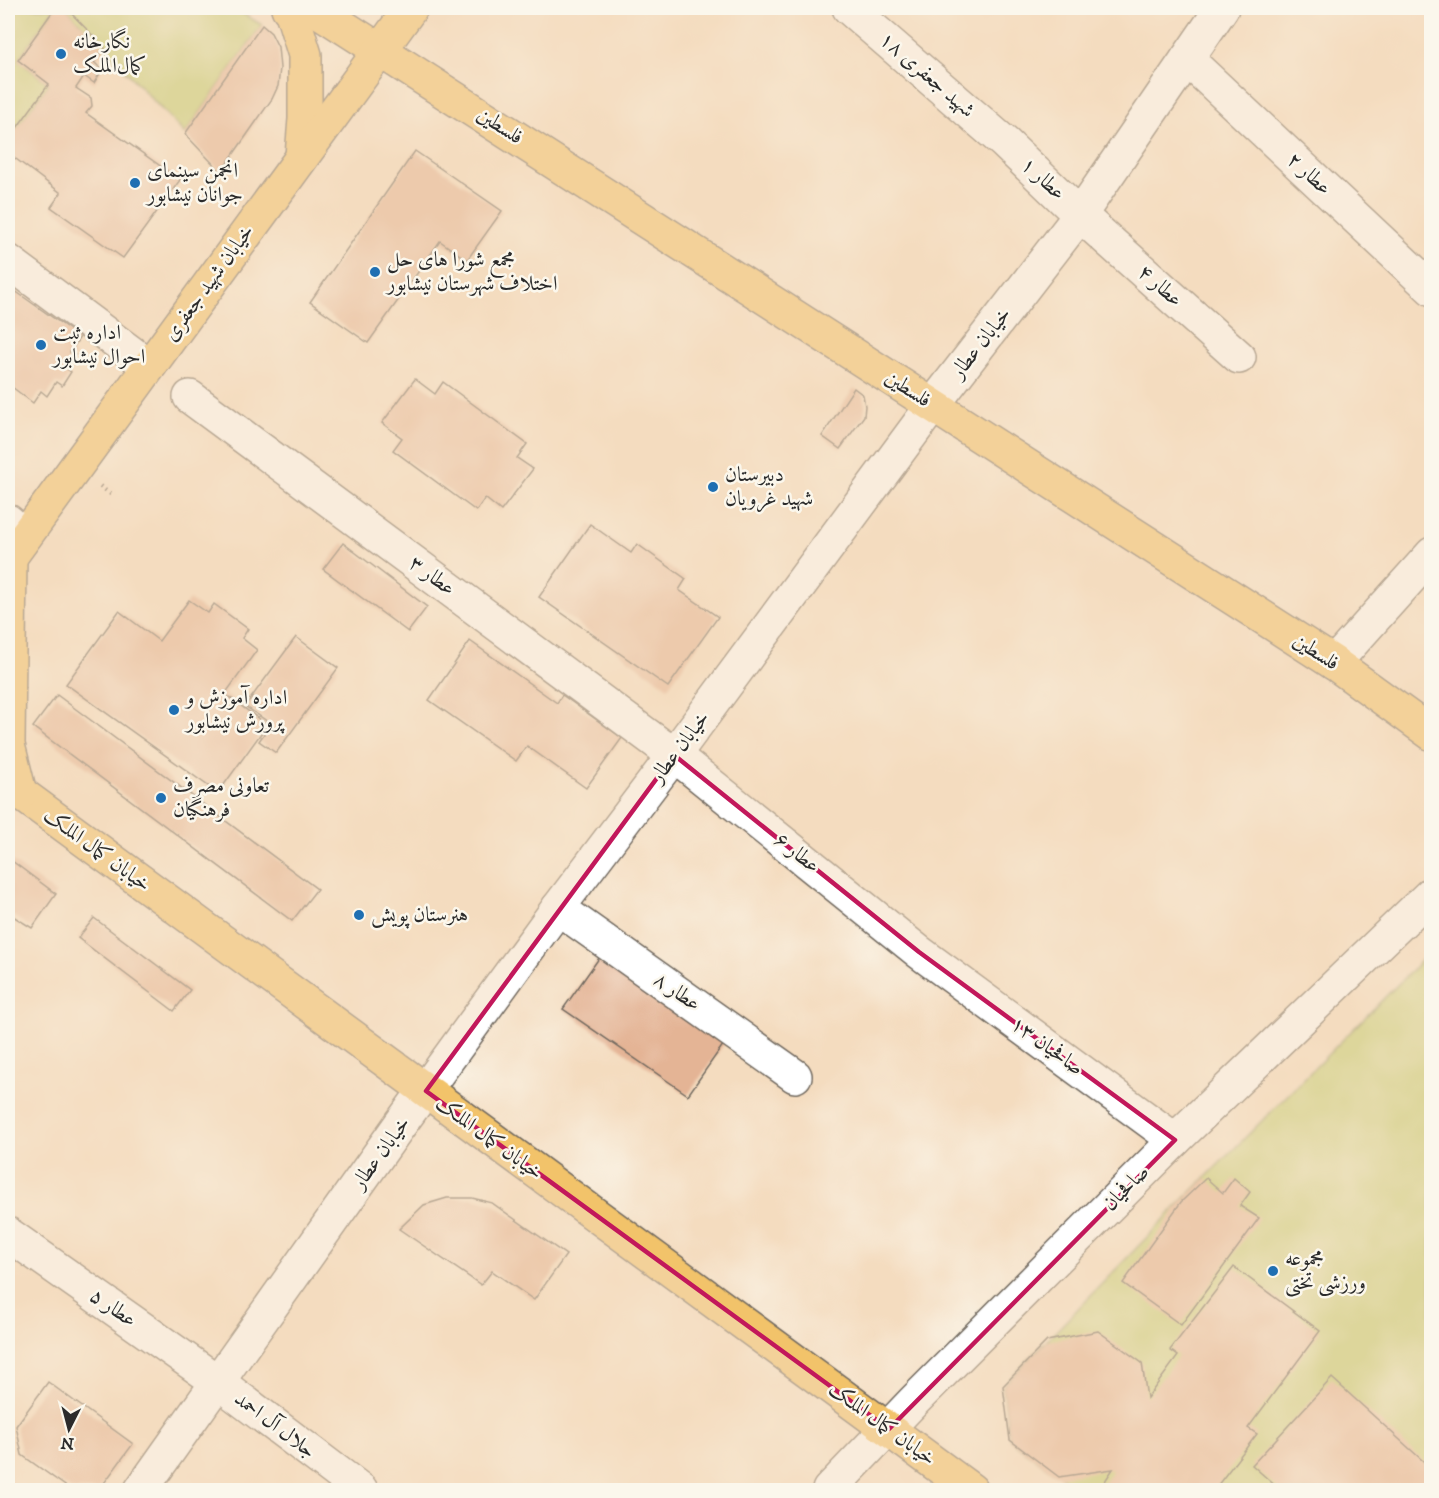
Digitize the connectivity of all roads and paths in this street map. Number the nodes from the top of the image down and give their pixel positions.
1 (288, 8) edge
2 (314, 8) edge
3 (411, 8) edge
4 (849, 8) edge
5 (1222, 8) edge
6 (381, 49) junction
7 (1187, 58) junction
8 (1005, 143) joint
9 (302, 156) junction
10 (1080, 215) junction
11 (8, 261) edge
12 (1431, 289) edge
13 (1239, 357) dead end
14 (149, 366) junction
15 (190, 397) dead end
16 (933, 405) junction
17 (13, 543) edge
18 (1431, 554) edge
19 (1334, 663) junction
20 (1431, 734) edge
21 (674, 755) junction
22 (12, 789) edge
23 (1431, 893) edge
24 (558, 908) junction
25 (919, 952) joint
26 (795, 1076) dead end
27 (426, 1091) junction
28 (1174, 1140) junction
29 (8, 1234) edge
30 (218, 1382) junction
31 (889, 1429) junction
32 (141, 1491) edge
33 (361, 1491) edge
34 (829, 1491) edge
35 (971, 1491) edge

1 - 9 main road
2 - 6 main road, فلسطین
3 - 6 main road, خیابان شهید جعفری
4 - 8 street, شهید جعفری ۱۸
5 - 7 street, خیابان عطار
6 - 9 main road, خیابان شهید جعفری
6 - 16 main road, فلسطین
7 - 10 street, خیابان عطار
7 - 12 street, عطار ۲
8 - 10 street, عطار ۱
9 - 14 main road, خیابان شهید جعفری
10 - 13 street, عطار ۴
10 - 16 street, خیابان عطار
11 - 14 street
14 - 17 main road, خیابان شهید جعفری
15 - 21 street, عطار ۳
16 - 19 main road, فلسطین
16 - 21 street, خیابان عطار
17 - 22 main road
18 - 19 street
19 - 20 main road, فلسطین
21 - 24 street, خیابان عطار
21 - 25 street, عطار ۶
22 - 27 main road, خیابان کمال الملک
23 - 28 street, صافحیان
24 - 26 street, عطار ۸
24 - 27 street, خیابان عطار
25 - 28 street, صافحیان ۱۳
27 - 30 street, خیابان عطار
27 - 31 main road, خیابان کمال الملک
28 - 31 street, صافحیان
29 - 30 street, عطار ۵
30 - 32 street, خیابان عطار
30 - 33 street, جلال آل احمد
31 - 34 street, صافحیان
31 - 35 main road, خیابان کمال الملک

